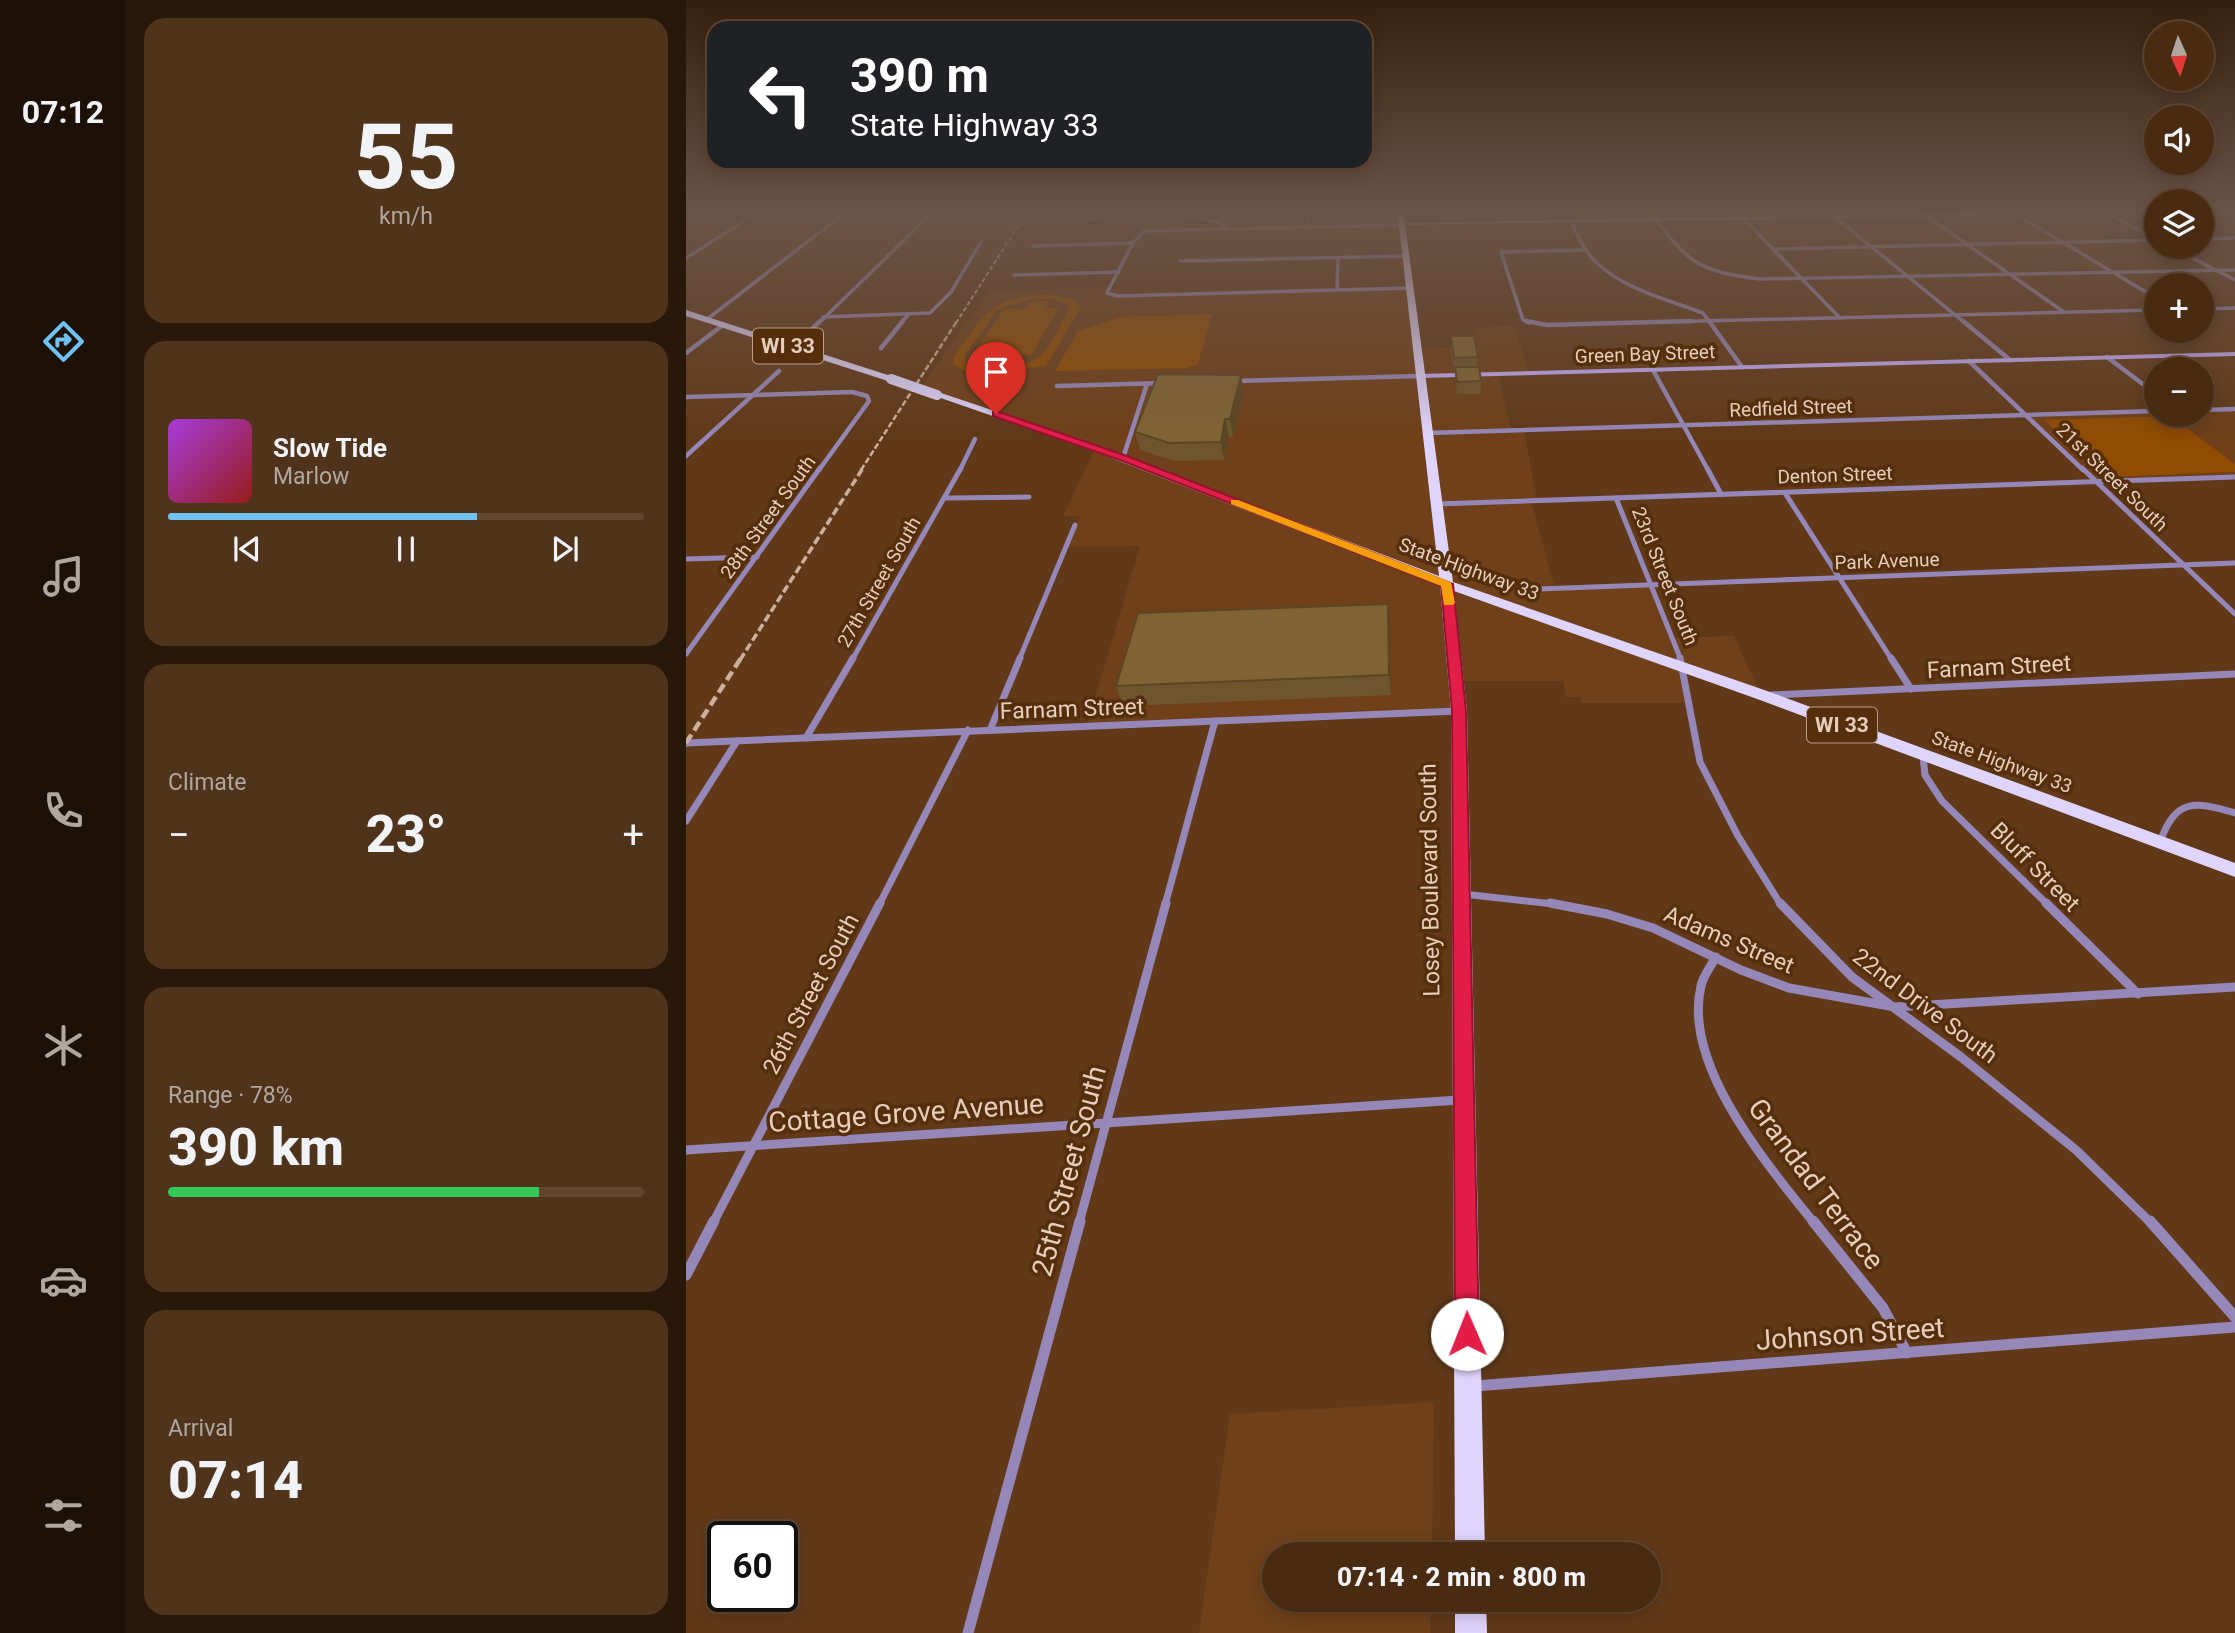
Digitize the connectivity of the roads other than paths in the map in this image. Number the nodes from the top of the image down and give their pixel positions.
1 (751, 285) edge
2 (856, 285) edge
3 (955, 285) edge
4 (1111, 285) edge
5 (1336, 285) edge
6 (1512, 285) edge
7 (1637, 285) edge
8 (1808, 285) edge
9 (1919, 285) edge
10 (2026, 285) edge
11 (1409, 288) joint
12 (1336, 290) junction
13 (2235, 308) edge
14 (2214, 309) edge
15 (2144, 310) edge
16 (2065, 312) junction
17 (686, 313) edge
18 (908, 315) junction
19 (1956, 315) junction
20 (822, 317) junction
21 (1840, 318) junction
22 (706, 320) junction
23 (1709, 321) junction
24 (723, 325) junction
25 (793, 348) junction
26 (881, 348) dead end
27 (686, 353) edge
28 (2235, 354) edge
29 (2107, 358) junction
30 (2010, 360) junction
31 (1969, 361) junction
32 (1742, 367) junction
33 (1653, 370) junction
34 (779, 371) dead end
35 (1420, 376) junction
36 (1229, 381) edge
37 (1169, 383) edge
38 (1147, 384) junction
39 (2144, 385) edge
40 (1057, 386) dead end
41 (752, 395) junction
42 (686, 397) edge
43 (2235, 409) edge
44 (2214, 410) edge
45 (2144, 411) edge
46 (2026, 415) junction
47 (1683, 425) junction
48 (1427, 433) junction
49 (975, 439) dead end
50 (686, 456) edge
51 (1123, 458) junction
52 (2235, 477) edge
53 (2097, 482) junction
54 (1786, 493) junction
55 (1721, 494) junction
56 (1029, 497) dead end
57 (946, 498) junction
58 (1616, 498) junction
59 (1436, 504) junction
60 (1075, 525) dead end
61 (757, 557) junction
62 (686, 559) edge
63 (2235, 563) edge
64 (2183, 564) junction
65 (1841, 578) junction
66 (1447, 584) junction
67 (1650, 585) junction
68 (1539, 589) dead end
69 (2235, 614) edge
70 (686, 654) edge
71 (1684, 667) junction
72 (2235, 674) edge
73 (1911, 689) junction
74 (1765, 696) junction
75 (1459, 711) junction
76 (1215, 720) junction
77 (968, 730) junction
78 (990, 730) junction
79 (806, 738) junction
80 (737, 741) junction
81 (686, 743) edge
82 (1923, 756) junction
83 (2235, 813) edge
84 (686, 821) edge
85 (2160, 842) junction
86 (2235, 870) edge
87 (1462, 894) junction
88 (1716, 957) junction
89 (2235, 987) edge
90 (2138, 994) junction
91 (1895, 1007) junction
92 (1464, 1099) junction
93 (1105, 1124) junction
94 (754, 1145) junction
95 (686, 1150) edge
96 (686, 1275) edge
97 (2235, 1317) edge
98 (2235, 1327) edge
99 (1907, 1353) junction
100 (1468, 1386) junction
101 (1470, 1542) edge
102 (1471, 1612) edge
103 (968, 1633) edge
104 (1471, 1633) edge

1 - 22 street
2 - 20 street
3 - 18 street
4 - 12 street
5 - 12 street
6 - 23 street
7 - 23 street
8 - 21 street
9 - 19 street
10 - 16 street
11 - 12 street
11 - 35 main road, Losey Boulevard South
13 - 14 street
15 - 16 street
16 - 19 street
17 - 22 main road, State Highway 33 / WI 33
18 - 20 street
18 - 26 street
19 - 21 street
19 - 30 street
20 - 25 street
21 - 23 street
22 - 24 main road, State Highway 33 / WI 33
23 - 32 street
24 - 25 main road, State Highway 33 / WI 33
24 - 27 street
25 - 51 main road, State Highway 33 / WI 33, bridge
28 - 29 street, Green Bay Street
29 - 30 street, Green Bay Street
29 - 39 street
30 - 31 street, Green Bay Street
31 - 32 street, Green Bay Street
31 - 46 street, 21st Street South
32 - 33 street, Green Bay Street
33 - 35 street, Green Bay Street
33 - 47 street
34 - 41 street
35 - 36 street, Green Bay Street
35 - 48 main road, Losey Boulevard South
37 - 38 street
38 - 40 street
38 - 51 street
41 - 42 street
41 - 50 street
41 - 61 street, 28th Street South
43 - 44 street
45 - 46 street, Redfield Street
46 - 47 street, Redfield Street
46 - 53 street, 21st Street South
47 - 48 street, Redfield Street
47 - 55 street
48 - 59 main road, Losey Boulevard South
49 - 57 street, 27th Street South
51 - 66 main road, State Highway 33 / WI 33
52 - 53 street, Denton Street
53 - 54 street, Denton Street
53 - 64 street, 21st Street South
54 - 55 street, Denton Street
54 - 65 street
55 - 58 street, Denton Street
56 - 57 street
57 - 79 street, 27th Street South
58 - 59 street, Denton Street
58 - 67 street, 23rd Street South
59 - 66 main road, Losey Boulevard South
60 - 78 street
61 - 62 street
61 - 70 street, 28th Street South
63 - 64 street, Park Avenue
64 - 65 street, Park Avenue
64 - 69 street, 21st Street South
65 - 67 street, Park Avenue
65 - 73 street
66 - 71 main road, State Highway 33 / WI 33
66 - 75 main road, Losey Boulevard South
67 - 68 street, Park Avenue
67 - 71 street, 23rd Street South
71 - 74 main road, State Highway 33 / WI 33
71 - 91 street, 22nd Drive South
72 - 73 street, Farnam Street
73 - 74 street, Farnam Street
74 - 82 main road, State Highway 33 / WI 33
75 - 76 street, Farnam Street
75 - 87 main road, Losey Boulevard South
76 - 78 street, Farnam Street
76 - 93 street, 25th Street South
77 - 78 street, Farnam Street
77 - 79 street, Farnam Street
77 - 94 street, 26th Street South
79 - 80 street, Farnam Street
80 - 81 street, Farnam Street
80 - 84 street
82 - 85 main road, State Highway 33 / WI 33
82 - 90 street, Bluff Street
83 - 85 street
85 - 86 main road, State Highway 33 / WI 33
87 - 88 street, Adams Street
87 - 92 main road, Losey Boulevard South
88 - 91 street, Adams Street
88 - 99 street, Grandad Terrace
89 - 90 street, Adams Street
90 - 91 street, Adams Street
91 - 97 street, 22nd Drive South
92 - 93 street, Cottage Grove Avenue
92 - 100 main road, Losey Boulevard South
93 - 94 street, Cottage Grove Avenue
93 - 103 street, 25th Street South
94 - 95 street, Cottage Grove Avenue
94 - 96 street, 26th Street South
98 - 99 street, Johnson Street
99 - 100 street, Johnson Street
100 - 101 main road, Losey Boulevard South
102 - 104 main road

